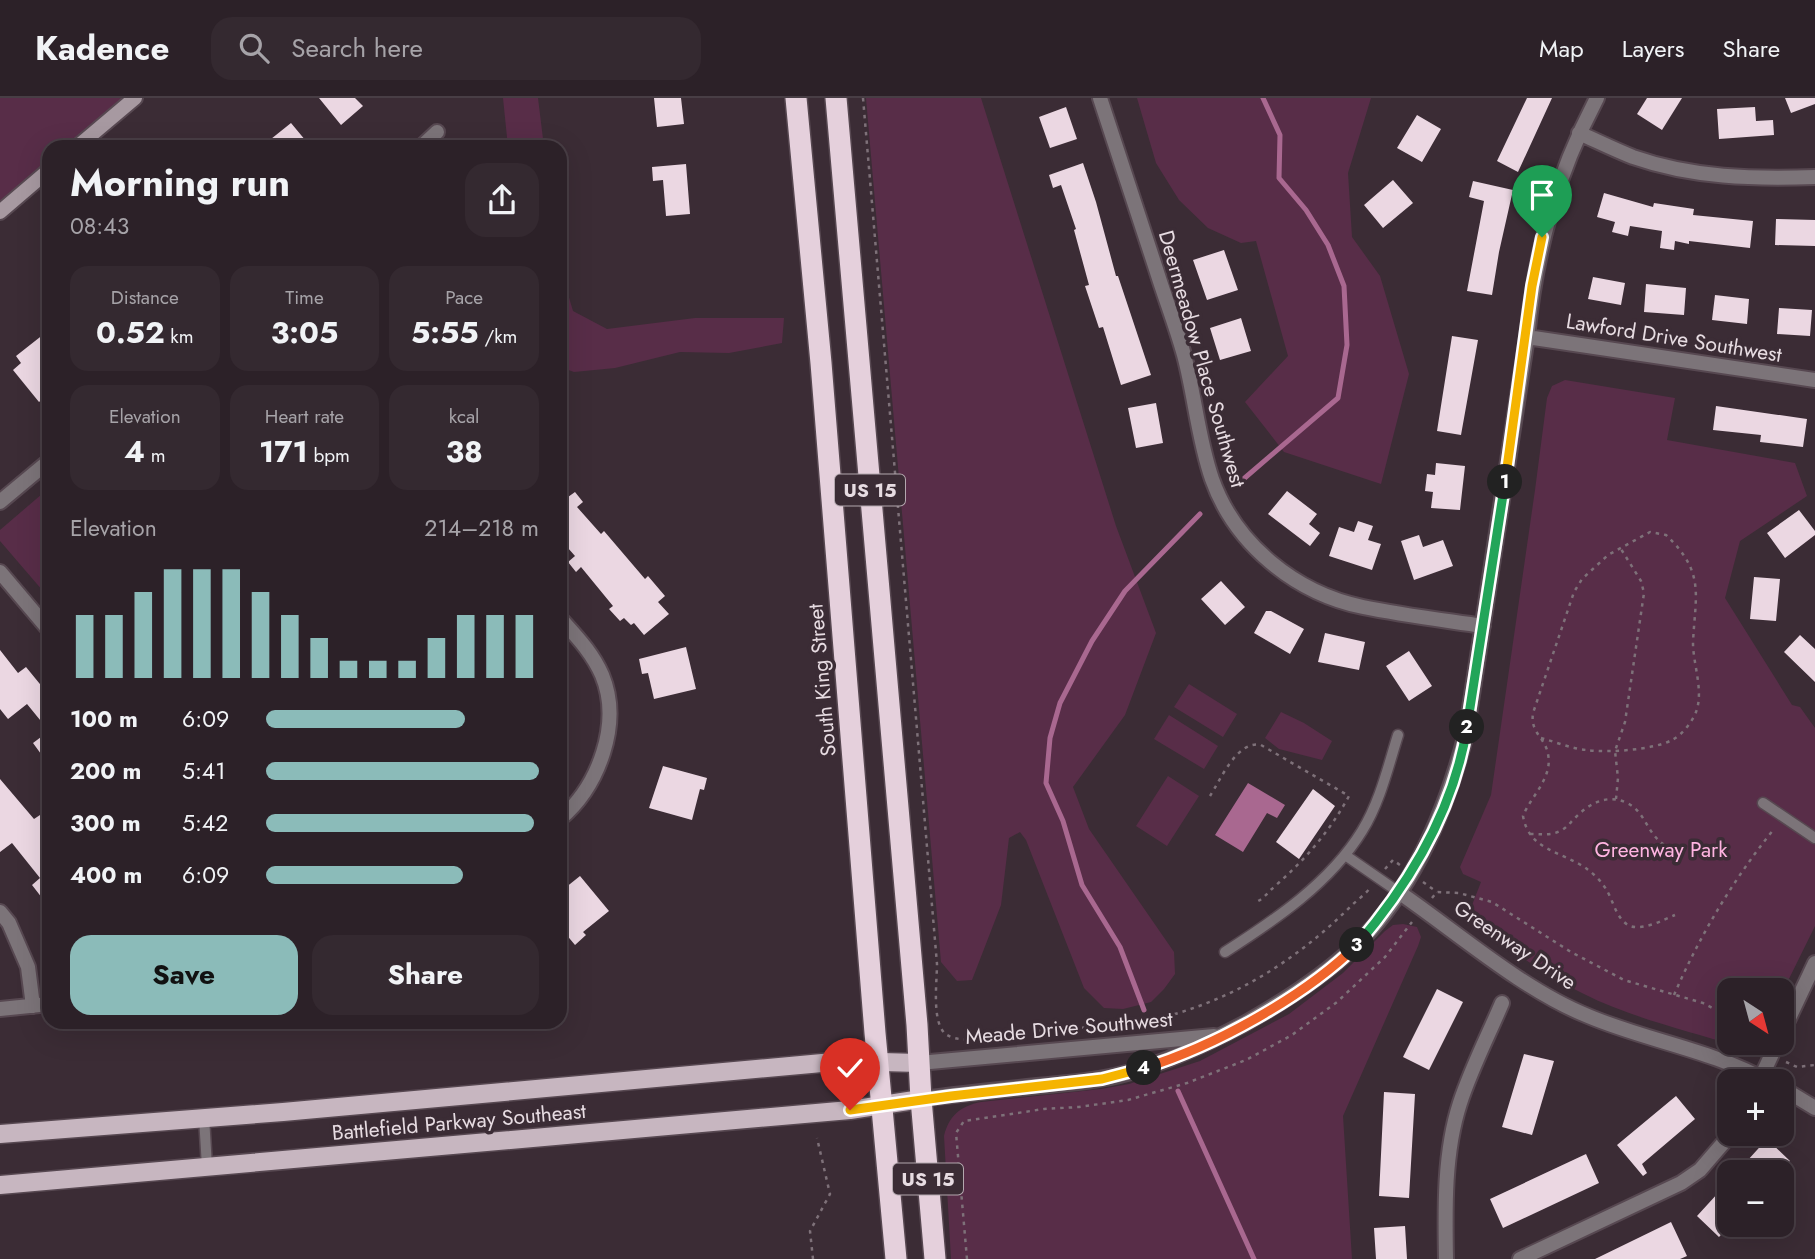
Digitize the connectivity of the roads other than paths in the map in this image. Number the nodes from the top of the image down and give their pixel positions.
1 (135, 98) edge
2 (796, 98) edge
3 (836, 98) edge
4 (1100, 98) edge
5 (1597, 98) edge
6 (437, 132) dead end
7 (1579, 133) junction
8 (85, 140) edge
9 (428, 140) edge
10 (42, 176) edge
11 (1815, 177) edge
12 (0, 212) edge
13 (1527, 337) junction
14 (1815, 380) edge
15 (42, 467) edge
16 (0, 502) edge
17 (0, 572) edge
18 (42, 622) edge
19 (567, 626) edge
20 (1483, 626) junction
21 (1398, 735) dead end
22 (1763, 803) dead end
23 (567, 810) edge
24 (1815, 838) edge
25 (1345, 855) junction
26 (1399, 892) junction
27 (0, 912) edge
28 (1225, 952) dead end
29 (1815, 964) edge
30 (1502, 1003) dead end
31 (42, 1005) edge
32 (33, 1006) junction
33 (1794, 1008) edge
34 (0, 1009) edge
35 (1223, 1035) junction
36 (879, 1063) junction
37 (919, 1063) junction
38 (1740, 1069) edge
39 (1794, 1095) edge
40 (921, 1099) junction
41 (884, 1107) junction
42 (1815, 1108) edge
43 (204, 1117) junction
44 (0, 1135) edge
45 (1721, 1146) edge
46 (206, 1167) junction
47 (0, 1185) edge
48 (896, 1259) edge
49 (935, 1259) edge
50 (1446, 1259) edge
51 (1520, 1259) edge

1 - 8 street
2 - 36 highway, South King Street / US 15
3 - 37 highway, US 15
4 - 20 street, Deermeadow Place Southwest
5 - 7 street, Meade Drive Southwest
6 - 9 street
7 - 11 street
7 - 13 street, Meade Drive Southwest
10 - 12 street
13 - 14 street, Lawford Drive Southwest
13 - 20 street, Meade Drive Southwest
15 - 16 street
17 - 18 street
19 - 23 street
20 - 26 street, Meade Drive Southwest
21 - 25 lane
22 - 24 lane
25 - 26 lane
25 - 28 lane
26 - 35 street, Meade Drive Southwest
26 - 38 street, Greenway Drive
27 - 32 street
29 - 33 street
30 - 50 street
31 - 32 street
32 - 34 street
35 - 37 street, Meade Drive Southwest
35 - 40 street, Meade Drive Southwest
36 - 37 main road, Battlefield Parkway Southeast
36 - 41 highway, South King Street / US 15
36 - 43 main road, Battlefield Parkway Southeast
37 - 40 highway, US 15
39 - 42 street
40 - 41 main road, Battlefield Parkway Southeast
40 - 49 highway, US 15
41 - 46 main road, Battlefield Parkway Southeast
41 - 48 highway, South King Street / US 15
43 - 44 main road, Battlefield Parkway Southeast
43 - 46 lane
45 - 51 street
46 - 47 main road, Battlefield Parkway Southeast

